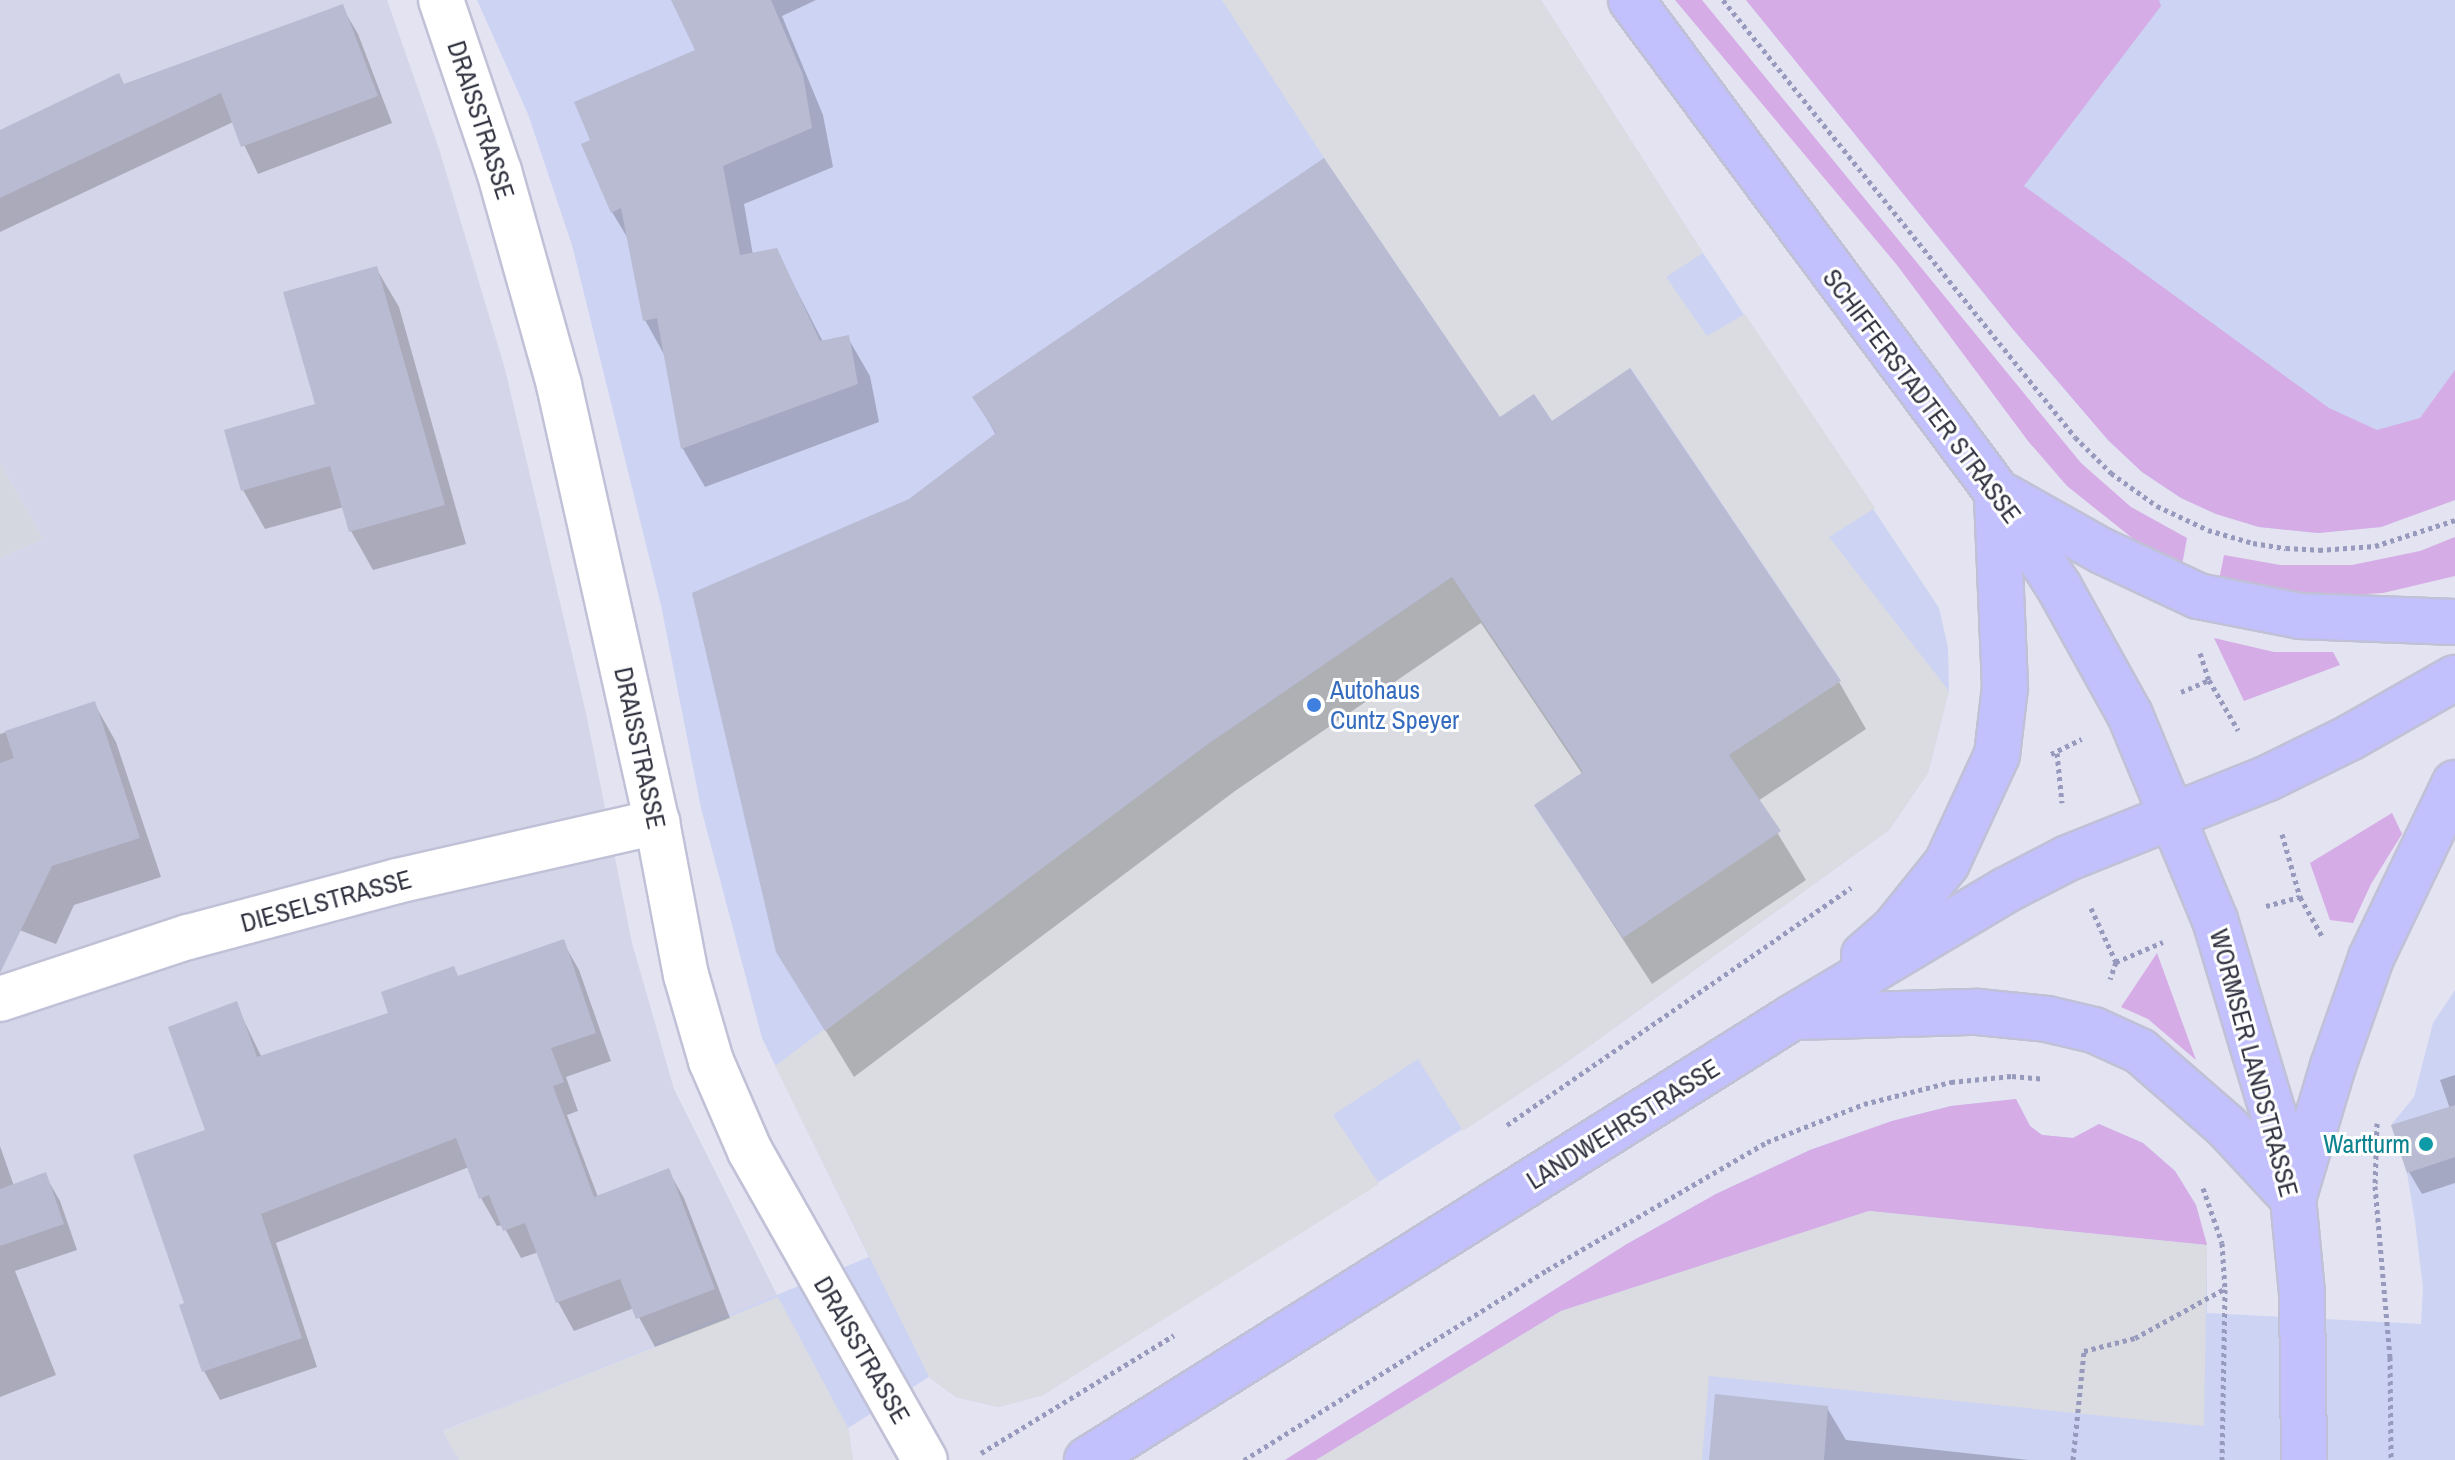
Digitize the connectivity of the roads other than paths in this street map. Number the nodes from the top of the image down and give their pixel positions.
1 (441, 0) edge
2 (1631, 0) edge
3 (1997, 492) junction
4 (2455, 622) edge
5 (2455, 678) edge
6 (2455, 783) edge
7 (2174, 816) junction
8 (657, 822) junction
9 (0, 999) edge
10 (1793, 1017) junction
11 (2293, 1198) junction
12 (925, 1460) edge
13 (1087, 1460) edge
14 (2304, 1460) edge

1 - 8 street, DRAISSTRASSE
2 - 3 main road, SCHIFFERSTADTER STRASSE
3 - 4 main road
3 - 7 main road, SCHIFFERSTADTER STRASSE
3 - 10 main road
5 - 7 main road, LANDWEHRSTRASSE
6 - 11 main road
7 - 10 main road, LANDWEHRSTRASSE
7 - 11 main road, WORMSER LANDSTRASSE
8 - 9 street, DIESELSTRASSE
8 - 12 street, DRAISSTRASSE
10 - 11 main road
10 - 13 main road, LANDWEHRSTRASSE
11 - 14 main road, WORMSER LANDSTRASSE

